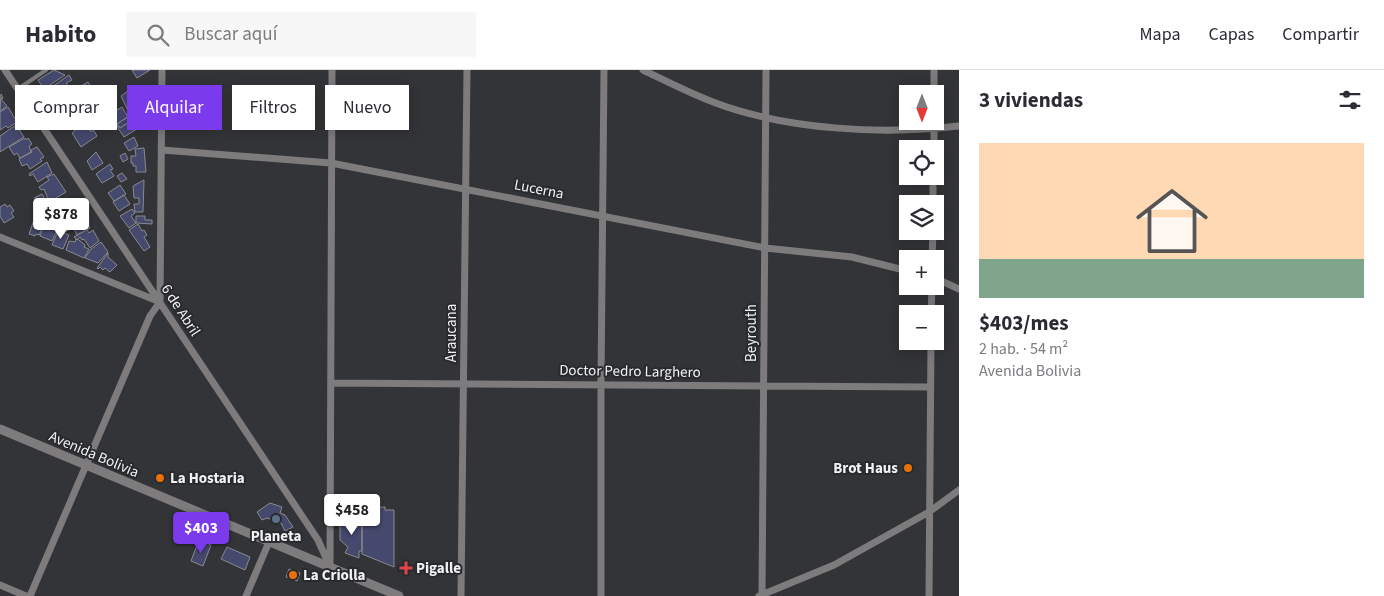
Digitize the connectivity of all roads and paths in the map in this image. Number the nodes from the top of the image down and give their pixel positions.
1 (5, 70) edge
2 (46, 70) edge
3 (162, 70) edge
4 (332, 70) edge
5 (467, 70) edge
6 (604, 70) edge
7 (644, 70) edge
8 (766, 70) edge
9 (934, 70) edge
10 (15, 85) edge
11 (24, 85) edge
12 (934, 85) edge
13 (765, 117) junction
14 (959, 126) edge
15 (944, 128) edge
16 (45, 130) edge
17 (899, 130) edge
18 (162, 150) junction
19 (331, 163) junction
20 (466, 189) junction
21 (602, 216) junction
22 (0, 236) edge
23 (765, 248) junction
24 (899, 269) edge
25 (944, 282) edge
26 (959, 289) edge
27 (160, 302) junction
28 (931, 350) edge
29 (331, 383) junction
30 (464, 384) junction
31 (601, 384) junction
32 (764, 387) junction
33 (930, 388) junction
34 (0, 429) edge
35 (86, 465) junction
36 (959, 490) edge
37 (930, 512) junction
38 (269, 542) junction
39 (330, 567) junction
40 (0, 585) edge
41 (26, 596) edge
42 (30, 596) edge
43 (246, 596) edge
44 (399, 596) edge
45 (461, 596) edge
46 (601, 596) edge
47 (761, 596) edge
48 (929, 596) edge

1 - 10 street, 6 de Abril
2 - 11 lane
3 - 18 street
4 - 19 street
5 - 20 street, Araucana
6 - 21 street
7 - 13 street
8 - 13 street, Beyrouth
9 - 12 street
13 - 17 street
13 - 23 street, Beyrouth
14 - 15 street
16 - 27 street, 6 de Abril
18 - 19 street, Lucerna
18 - 27 street
19 - 20 street, Lucerna
19 - 29 street
20 - 21 street, Lucerna
20 - 30 street, Araucana
21 - 23 street, Lucerna
21 - 31 street
22 - 27 street
23 - 24 street, Lucerna
23 - 32 street, Beyrouth
25 - 26 street
27 - 35 street
27 - 39 street, 6 de Abril
28 - 33 street
29 - 30 street, Doctor Pedro Larghero
29 - 39 street
30 - 31 street, Doctor Pedro Larghero
30 - 45 street, Araucana
31 - 32 street, Doctor Pedro Larghero
31 - 46 street
32 - 33 street, Doctor Pedro Larghero
32 - 47 street, Beyrouth
33 - 37 street
34 - 35 street, Avenida Bolivia
35 - 38 street, Avenida Bolivia
35 - 42 street
36 - 37 street
37 - 47 street
37 - 48 street
38 - 39 street, Avenida Bolivia
38 - 43 street
39 - 44 street, Avenida Bolivia
40 - 41 street

